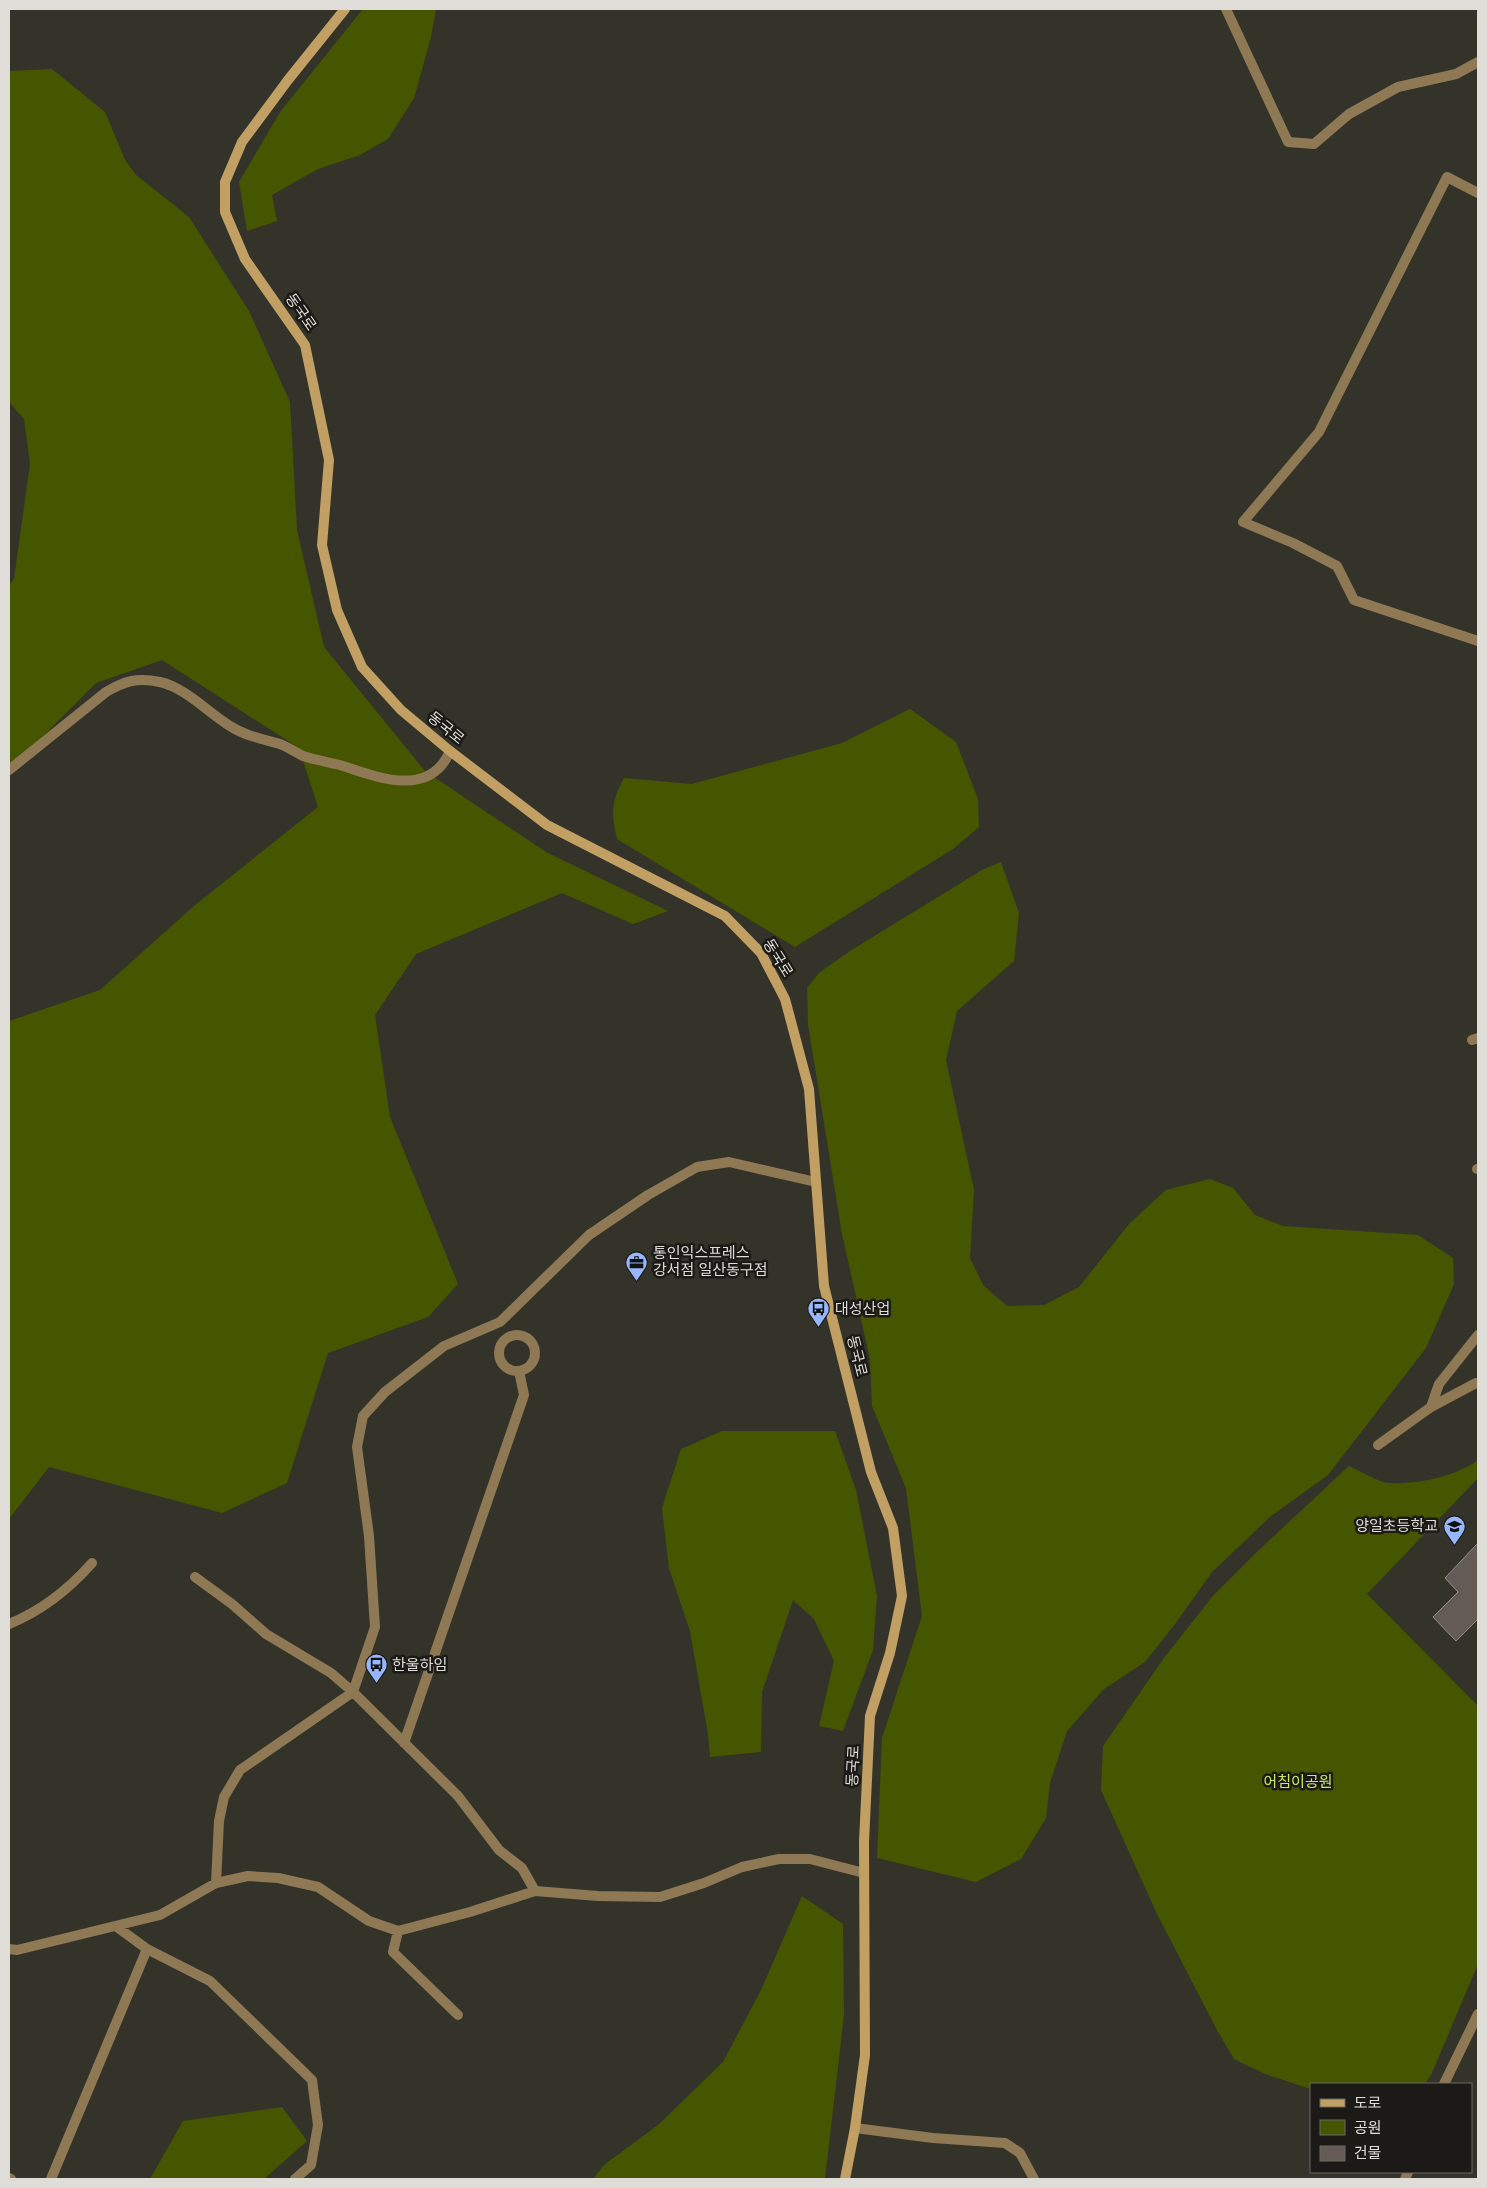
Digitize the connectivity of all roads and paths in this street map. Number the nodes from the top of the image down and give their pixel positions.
1 (345, 9) edge
2 (1226, 9) edge
3 (1478, 62) edge
4 (1478, 193) edge
5 (1478, 641) edge
6 (450, 750) junction
7 (9, 770) edge
8 (816, 1182) junction
9 (500, 1322) junction
10 (1478, 1335) edge
11 (509, 1337) junction
12 (519, 1371) junction
13 (1476, 1383) dead end
14 (1431, 1407) junction
15 (1378, 1445) dead end
16 (92, 1563) dead end
17 (195, 1577) dead end
18 (9, 1624) edge
19 (353, 1692) junction
20 (404, 1743) junction
21 (864, 1873) junction
22 (216, 1883) junction
23 (535, 1891) junction
24 (117, 1927) junction
25 (398, 1931) junction
26 (9, 1949) edge
27 (147, 1949) junction
28 (1478, 2014) edge
29 (458, 2015) dead end
30 (1444, 2083) edge
31 (856, 2128) junction
32 (50, 2179) edge
33 (295, 2179) edge
34 (845, 2179) edge
35 (1034, 2179) edge

1 - 6 street, 동국로
2 - 3 street
4 - 5 street
6 - 7 street
6 - 8 street, 동국로
8 - 9 street
8 - 21 street, 동국로
9 - 11 street
9 - 19 street
10 - 14 street
11 - 12 street
11 - 12 street
12 - 20 street
13 - 14 street
14 - 15 street
16 - 18 street
17 - 19 street
19 - 20 street
19 - 22 street
20 - 23 street
21 - 23 street
21 - 31 street, 동국로
22 - 24 street
22 - 25 street
23 - 25 street
24 - 26 street
24 - 27 street
25 - 29 street
27 - 32 street
27 - 33 street
28 - 30 street
31 - 34 street, 동국로
31 - 35 street

